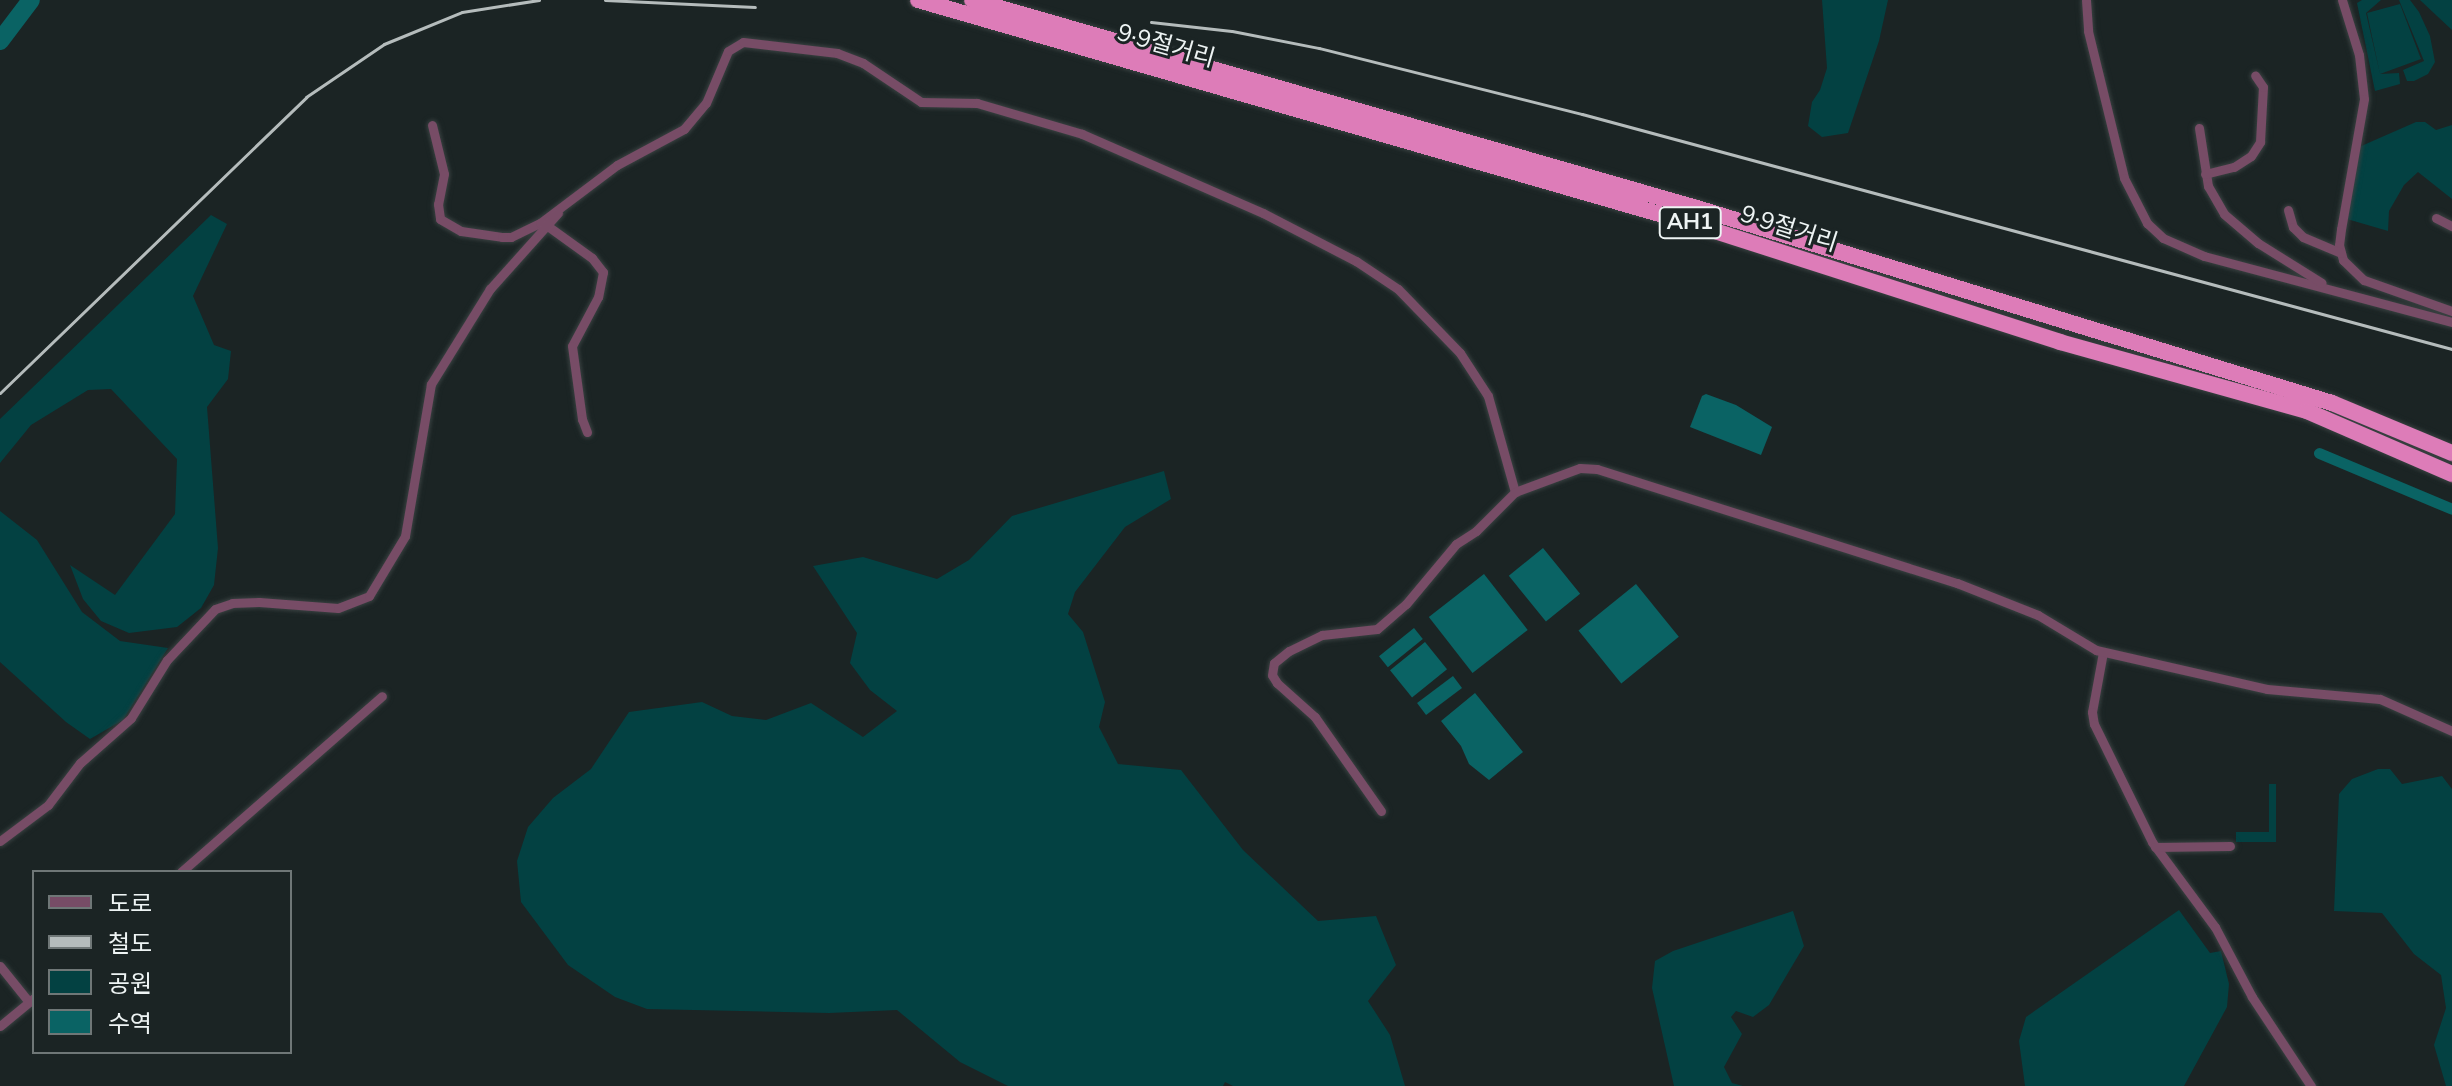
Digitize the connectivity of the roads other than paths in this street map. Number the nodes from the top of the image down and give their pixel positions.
1 (918, 0) edge
2 (972, 0) edge
3 (2086, 0) edge
4 (2342, 0) edge
5 (2255, 75) dead end
6 (432, 125) dead end
7 (2199, 128) dead end
8 (2205, 174) junction
9 (562, 207) junction
10 (2288, 210) dead end
11 (2436, 218) dead end
12 (2452, 226) edge
13 (549, 227) junction
14 (2341, 253) junction
15 (2332, 289) junction
16 (2452, 311) edge
17 (2452, 322) edge
18 (587, 432) dead end
19 (2452, 453) edge
20 (2452, 474) edge
21 (1515, 492) junction
22 (2103, 652) junction
23 (382, 696) dead end
24 (2452, 731) edge
25 (1381, 811) dead end
26 (0, 841) edge
27 (2230, 846) dead end
28 (2155, 847) junction
29 (183, 870) edge
30 (0, 966) edge
31 (31, 1000) edge
32 (0, 1026) edge
33 (2311, 1086) edge

1 - 20 highway, 9·9절거리 / AH1
2 - 19 highway, 9·9절거리 / AH1
3 - 15 street
4 - 14 street
5 - 8 street
6 - 9 street
7 - 8 street
8 - 15 street
9 - 13 street
9 - 21 street
10 - 14 street
11 - 12 street
13 - 18 street
13 - 26 street
14 - 16 street
15 - 17 street
21 - 22 street
21 - 25 street
22 - 24 street
22 - 28 street
23 - 29 street
27 - 28 street
28 - 33 street
30 - 31 street
31 - 32 street

